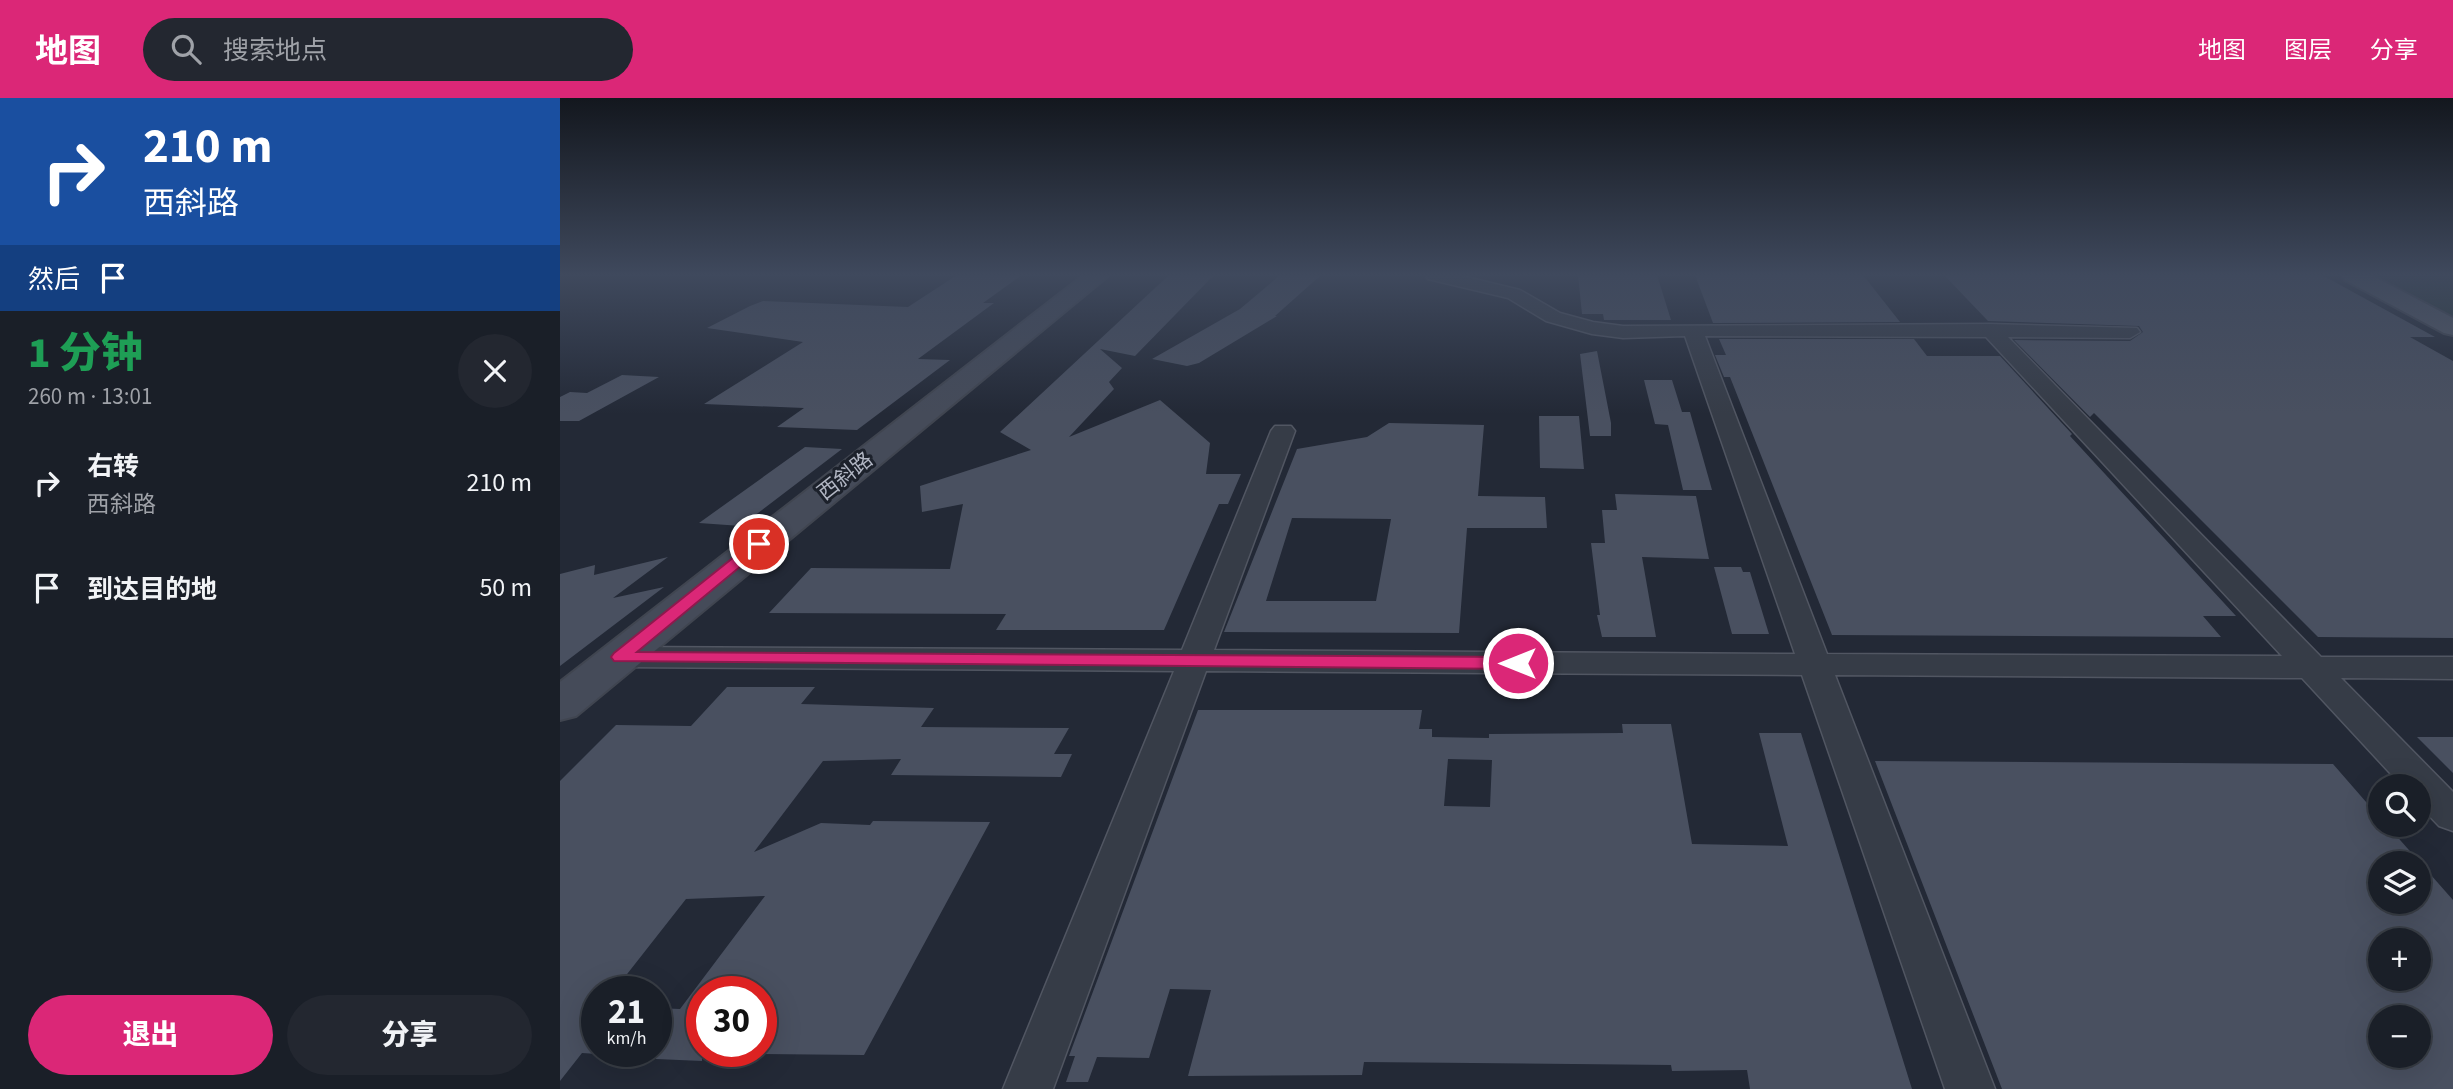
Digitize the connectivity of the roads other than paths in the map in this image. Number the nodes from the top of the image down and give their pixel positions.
1 (1040, 321) edge
2 (1568, 321) edge
3 (1693, 330) junction
4 (1990, 330) junction
5 (2130, 332) dead end
6 (1283, 431) dead end
7 (620, 657) junction
8 (1193, 661) junction
9 (1815, 665) junction
10 (2312, 668) junction
11 (2453, 668) edge
12 (560, 705) edge
13 (2453, 816) edge
14 (1028, 1089) edge
15 (1970, 1089) edge

1 - 7 street, 西斜路
2 - 3 street
3 - 4 street
3 - 9 street
4 - 5 street
4 - 10 street
6 - 8 street
7 - 8 street
7 - 12 street, 西斜路
8 - 9 street
8 - 14 street
9 - 10 street
9 - 15 street
10 - 11 street
10 - 13 street

